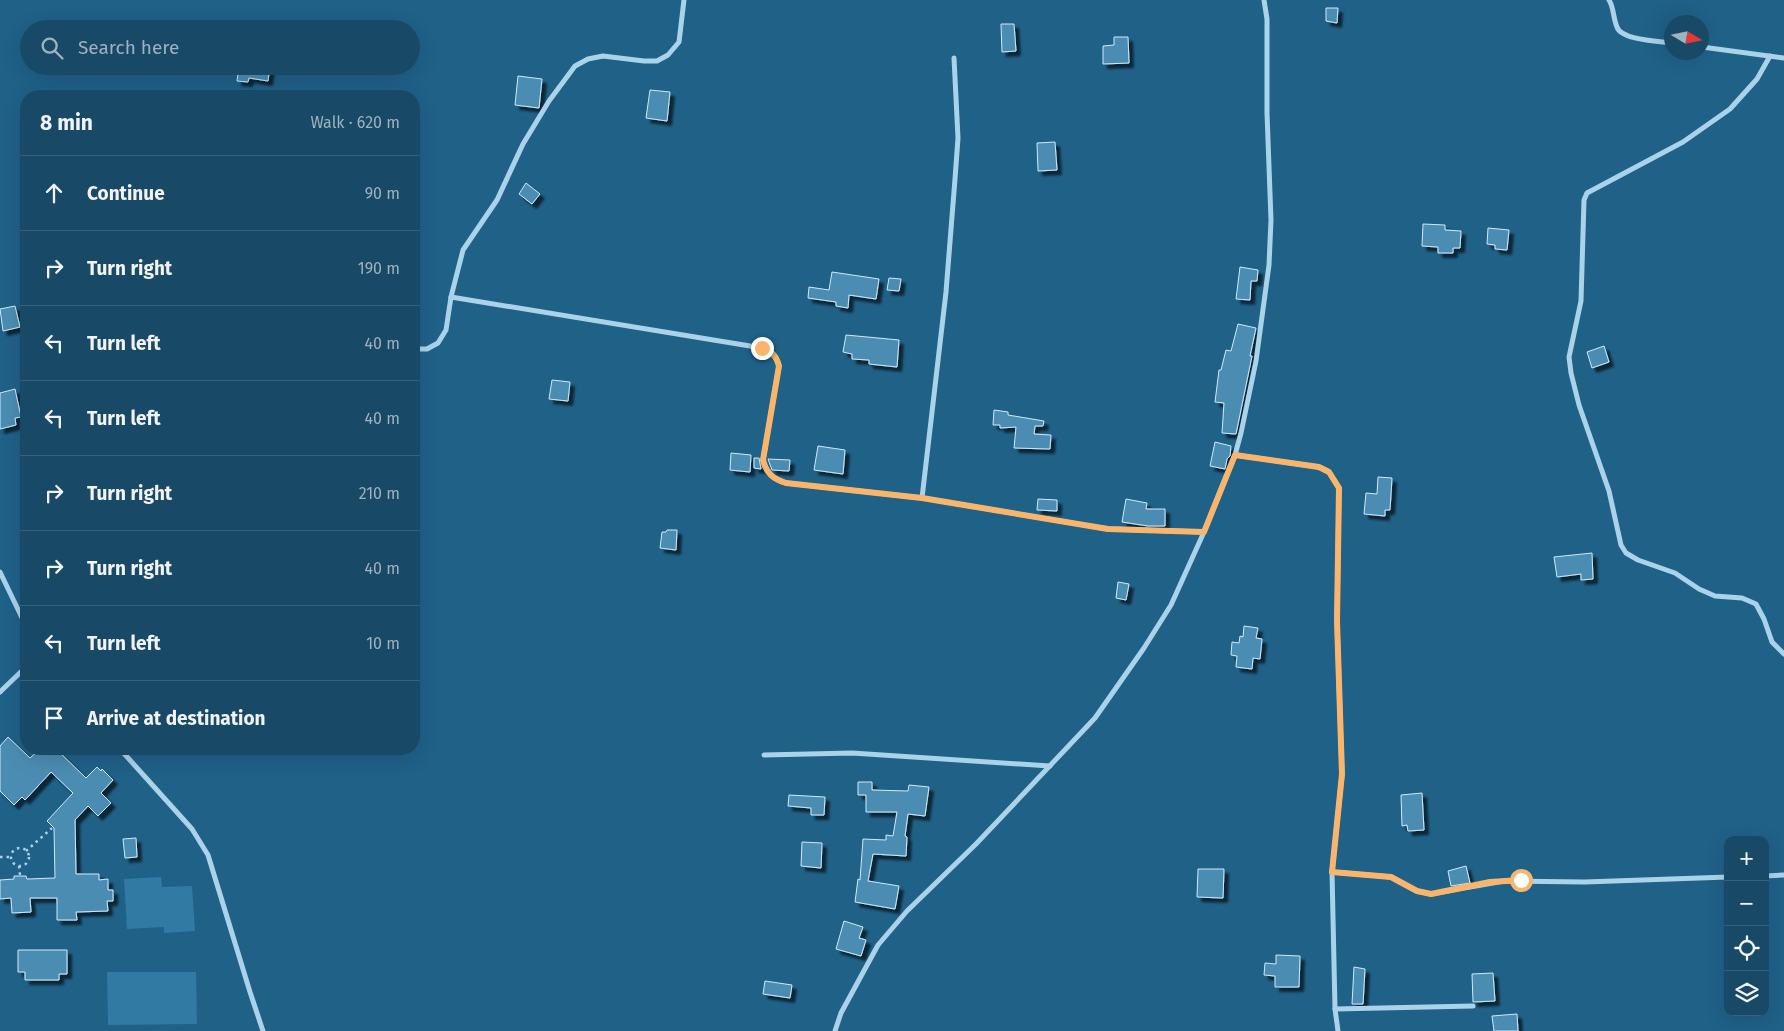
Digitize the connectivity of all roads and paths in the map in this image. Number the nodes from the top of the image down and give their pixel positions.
1 (684, 0) edge
2 (1264, 0) edge
3 (1609, 0) edge
4 (1664, 42) edge
5 (1709, 48) edge
6 (1770, 56) junction
7 (954, 58) dead end
8 (1784, 58) edge
9 (451, 297) junction
10 (420, 349) edge
11 (1235, 455) junction
12 (922, 498) junction
13 (1204, 532) junction
14 (0, 572) edge
15 (20, 614) edge
16 (1784, 654) edge
17 (20, 673) edge
18 (0, 692) edge
19 (125, 755) edge
20 (764, 755) dead end
21 (1050, 766) junction
22 (52, 828) dead end
23 (26, 851) junction
24 (0, 857) edge
25 (11, 857) junction
26 (19, 866) junction
27 (1332, 872) junction
28 (20, 875) dead end
29 (1784, 875) edge
30 (1769, 876) edge
31 (1724, 877) edge
32 (1473, 1006) dead end
33 (1334, 1009) junction
34 (264, 1031) edge
35 (834, 1031) edge
36 (1338, 1031) edge

1 - 9 street
2 - 11 street
3 - 4 street
5 - 6 street
6 - 8 street
6 - 16 street
7 - 12 street
9 - 10 street
9 - 12 street
11 - 13 street
11 - 27 street
12 - 13 street
13 - 21 street
14 - 15 street
17 - 18 street
19 - 34 street
20 - 21 street
21 - 35 street
22 - 23 path
23 - 25 path
23 - 26 path
24 - 25 path
25 - 26 path
26 - 28 path
27 - 31 street
27 - 33 street
29 - 30 street
32 - 33 street
33 - 36 street

